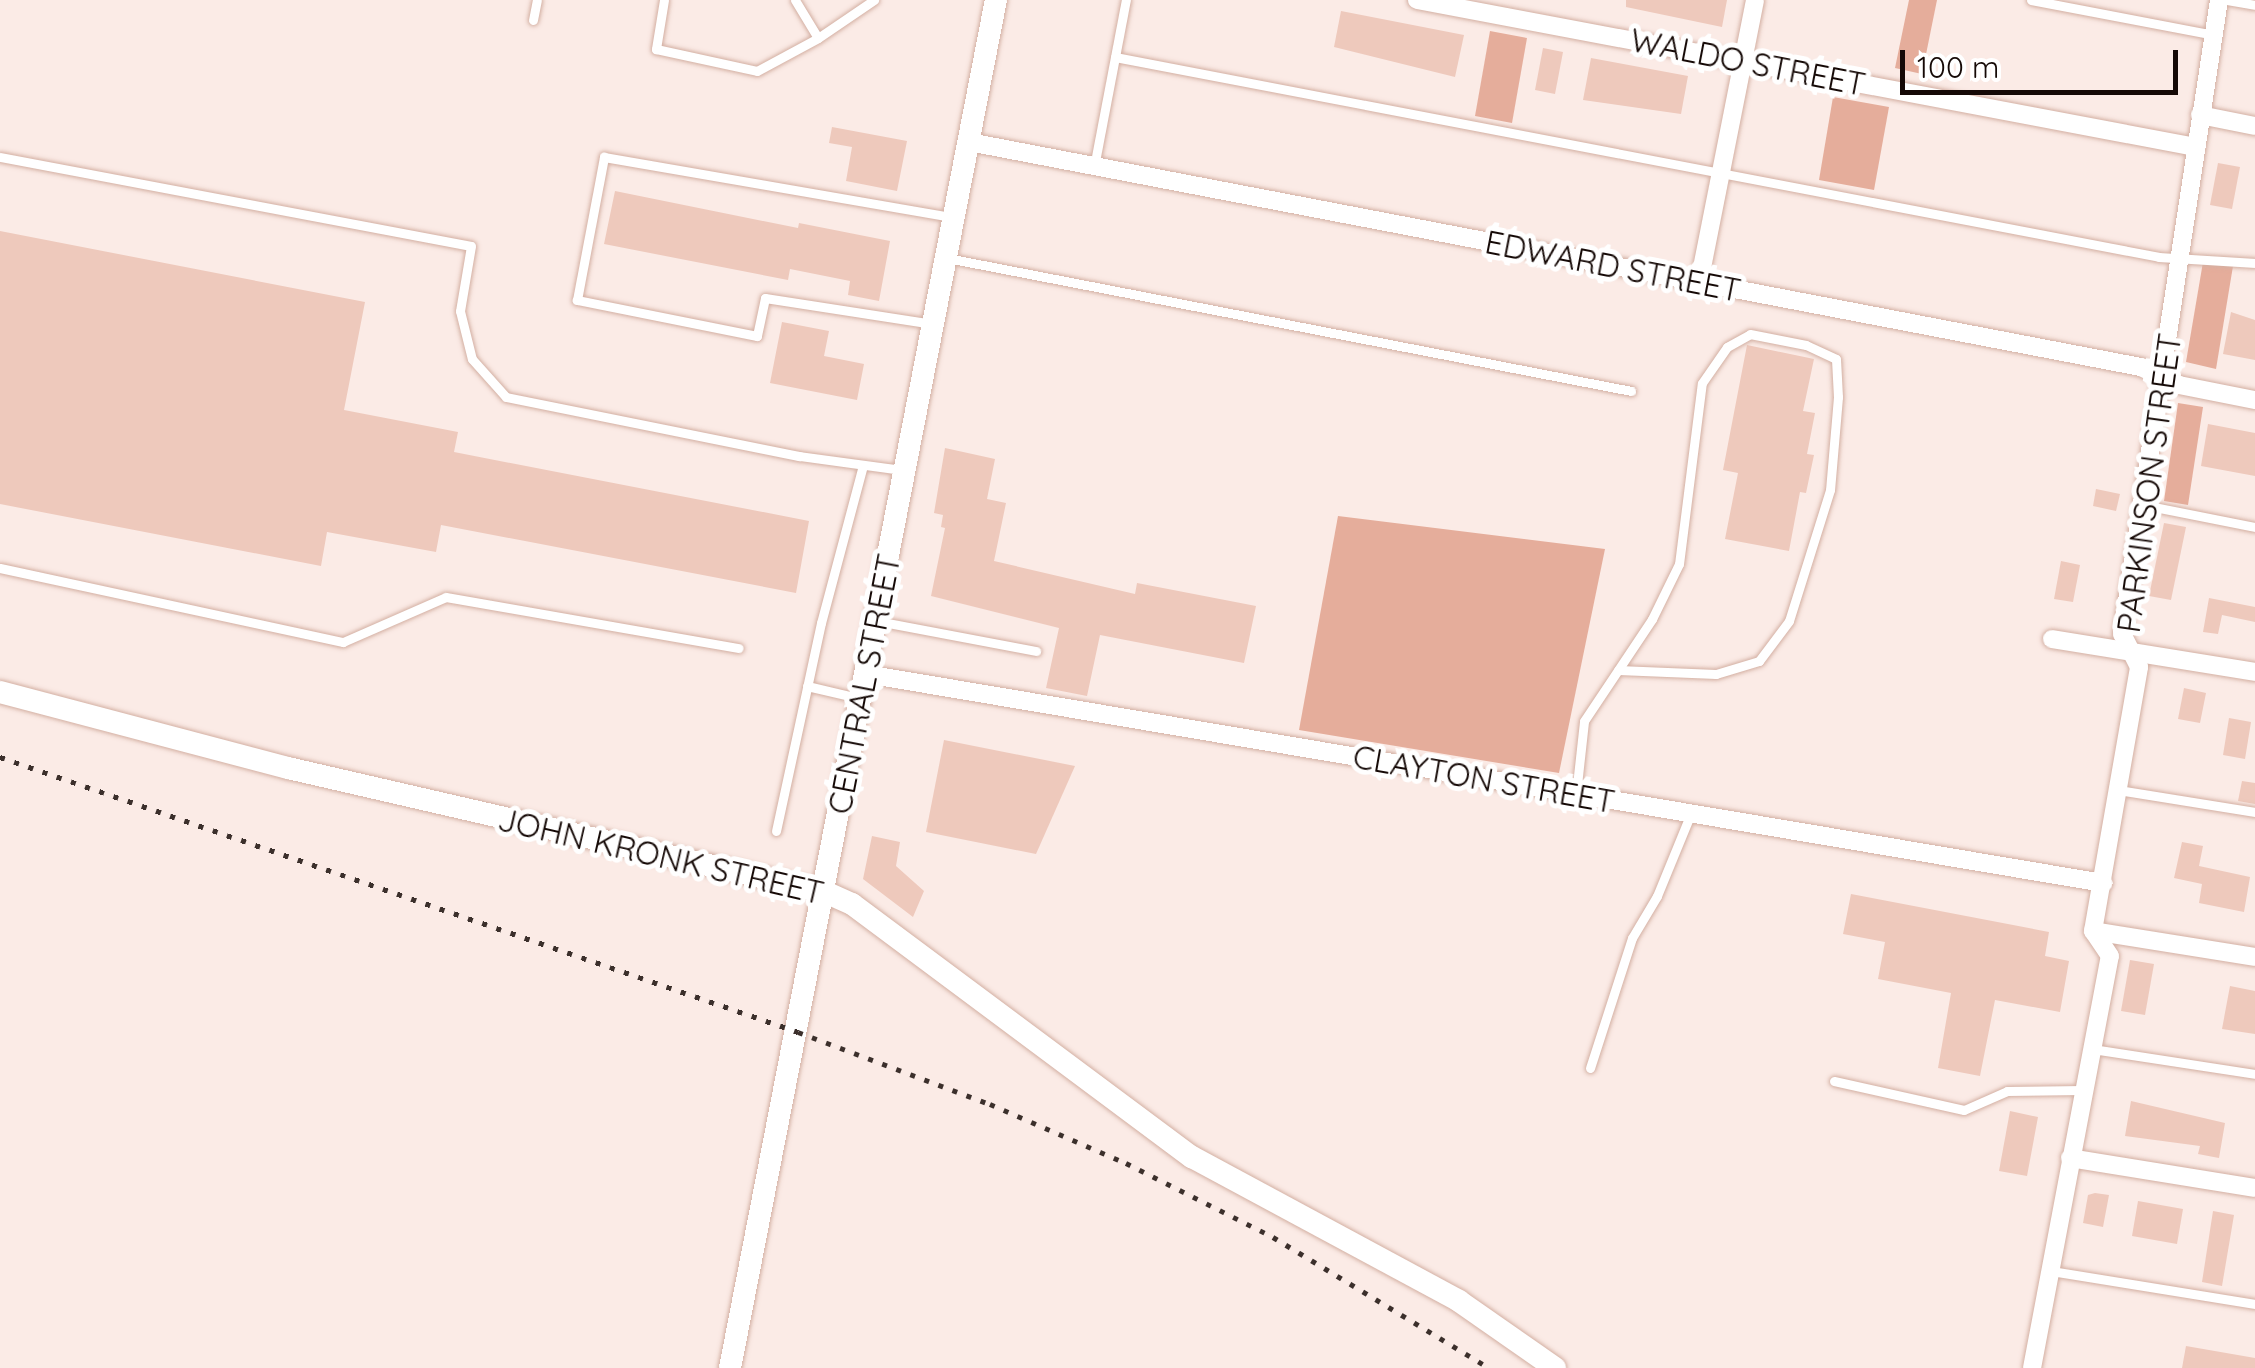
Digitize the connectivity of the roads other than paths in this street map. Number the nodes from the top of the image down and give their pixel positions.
1 (537, 0) edge
2 (664, 0) edge
3 (796, 0) edge
4 (996, 0) edge
5 (1126, 0) edge
6 (1417, 0) edge
7 (1755, 0) edge
8 (2032, 0) edge
9 (2219, 0) edge
10 (2227, 0) edge
11 (867, 2) edge
12 (2255, 5) edge
13 (532, 20) dead end
14 (2214, 35) junction
15 (818, 38) junction
16 (1115, 57) junction
17 (1743, 60) junction
18 (2200, 116) junction
19 (2255, 126) edge
20 (969, 142) junction
21 (2196, 147) junction
22 (0, 157) edge
23 (1094, 167) junction
24 (1721, 172) junction
25 (954, 218) junction
26 (946, 258) junction
27 (2181, 259) junction
28 (2255, 263) edge
29 (1699, 283) junction
30 (934, 324) junction
31 (2162, 376) junction
32 (1631, 391) dead end
33 (2255, 400) edge
34 (864, 465) junction
35 (906, 471) junction
36 (2144, 505) junction
37 (2255, 527) edge
38 (0, 568) edge
39 (877, 620) junction
40 (2052, 639) dead end
41 (738, 648) dead end
42 (1036, 651) dead end
43 (2128, 652) junction
44 (1618, 670) junction
45 (2255, 672) edge
46 (866, 674) junction
47 (807, 686) junction
48 (0, 692) edge
49 (862, 699) junction
50 (2118, 790) junction
51 (1576, 794) junction
52 (2255, 812) edge
53 (1691, 814) junction
54 (776, 831) dead end
55 (2103, 883) junction
56 (824, 892) junction
57 (2092, 931) junction
58 (2255, 957) edge
59 (2092, 1049) junction
60 (1590, 1068) dead end
61 (2255, 1074) edge
62 (1834, 1081) dead end
63 (2084, 1090) junction
64 (2070, 1158) junction
65 (2255, 1188) edge
66 (2048, 1270) junction
67 (2255, 1304) edge
68 (730, 1368) edge
69 (1555, 1368) edge
70 (2032, 1368) edge

1 - 13 lane
2 - 15 lane
3 - 15 lane
4 - 20 street, CENTRAL STREET
5 - 16 lane
6 - 17 street, WALDO STREET
7 - 17 street
8 - 14 lane
9 - 14 street, PARKINSON STREET
10 - 12 lane
11 - 15 lane
14 - 18 street, PARKINSON STREET
16 - 23 lane
16 - 24 lane
17 - 21 street, WALDO STREET
17 - 24 street
18 - 19 street
18 - 21 street, PARKINSON STREET
20 - 23 street, EDWARD STREET
20 - 25 street, CENTRAL STREET
21 - 27 street, PARKINSON STREET
22 - 34 lane
23 - 29 street, EDWARD STREET
24 - 27 lane
24 - 29 street
25 - 26 street, CENTRAL STREET
25 - 30 lane
26 - 30 street, CENTRAL STREET
26 - 32 lane
27 - 28 lane
27 - 31 street, PARKINSON STREET
29 - 31 street, EDWARD STREET
30 - 35 street, CENTRAL STREET
31 - 33 street, EDWARD STREET
31 - 36 street, PARKINSON STREET
34 - 35 lane
34 - 47 lane
35 - 39 street, CENTRAL STREET
36 - 37 lane
36 - 43 street, PARKINSON STREET
38 - 41 lane
39 - 42 lane
39 - 46 street, CENTRAL STREET
40 - 43 street
43 - 45 street
43 - 50 street, PARKINSON STREET
44 - 44 lane
44 - 51 lane
46 - 49 street, CENTRAL STREET
46 - 51 street, CLAYTON STREET
47 - 49 lane
47 - 54 lane
48 - 56 street, JOHN KRONK STREET
49 - 56 street, CENTRAL STREET
50 - 52 lane
50 - 55 street, PARKINSON STREET
51 - 53 street, CLAYTON STREET
53 - 55 street, CLAYTON STREET
53 - 60 lane
55 - 57 street, PARKINSON STREET
56 - 68 street, CENTRAL STREET
56 - 69 street, JOHN KRONK STREET
57 - 58 street
57 - 59 street
59 - 61 lane
59 - 63 street
62 - 63 lane
63 - 64 street
64 - 65 street
64 - 66 street
66 - 67 lane
66 - 70 street

